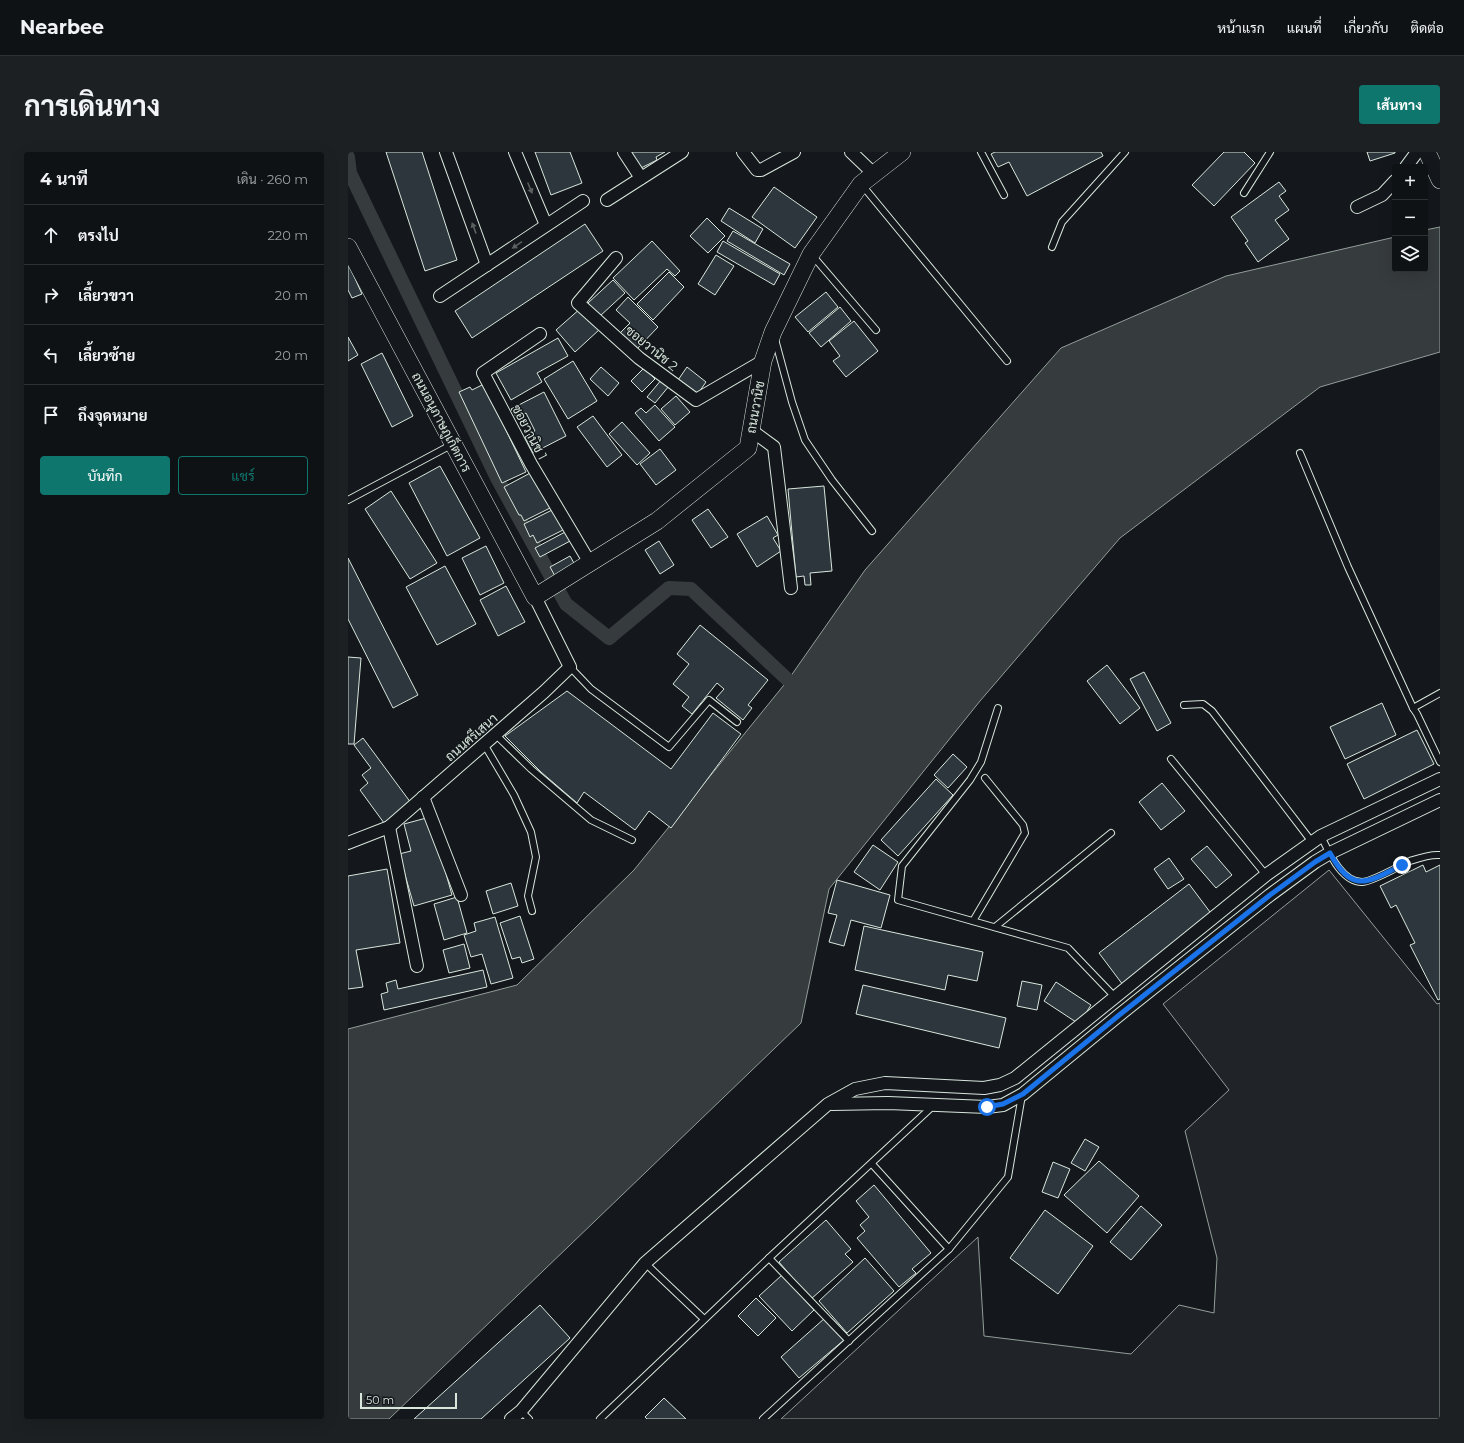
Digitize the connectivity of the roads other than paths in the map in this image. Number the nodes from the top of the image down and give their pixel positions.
1 (446, 152) edge
2 (515, 152) edge
3 (624, 152) edge
4 (682, 152) edge
5 (743, 152) edge
6 (794, 152) edge
7 (851, 152) edge
8 (902, 152) edge
9 (980, 152) edge
10 (1125, 152) edge
11 (1270, 152) edge
12 (1417, 152) edge
13 (1426, 152) edge
14 (1408, 164) edge
15 (641, 178) junction
16 (1439, 178) edge
17 (867, 179) junction
18 (1392, 184) edge
19 (1244, 193) dead end
20 (1004, 195) dead end
21 (607, 200) dead end
22 (583, 201) dead end
23 (1357, 206) dead end
24 (546, 225) junction
25 (348, 247) edge
26 (1052, 247) dead end
27 (811, 254) junction
28 (616, 258) dead end
29 (487, 265) junction
30 (440, 296) dead end
31 (876, 330) dead end
32 (773, 332) junction
33 (540, 334) dead end
34 (763, 361) junction
35 (1007, 361) dead end
36 (751, 430) junction
37 (453, 444) junction
38 (1300, 453) dead end
39 (348, 500) edge
40 (872, 531) dead end
41 (590, 563) junction
42 (791, 588) dead end
43 (535, 597) junction
44 (570, 667) junction
45 (1440, 693) edge
46 (1184, 705) dead end
47 (998, 708) dead end
48 (1413, 708) junction
49 (737, 722) dead end
50 (495, 734) junction
51 (484, 744) junction
52 (1171, 759) dead end
53 (1440, 762) edge
54 (985, 778) dead end
55 (1440, 779) edge
56 (423, 797) junction
57 (1440, 800) edge
58 (389, 827) junction
59 (1111, 833) dead end
60 (1317, 839) junction
61 (632, 840) dead end
62 (348, 843) edge
63 (1330, 853) junction
64 (1440, 855) edge
65 (1266, 876) junction
66 (461, 895) dead end
67 (532, 911) dead end
68 (973, 921) junction
69 (995, 927) junction
70 (417, 966) dead end
71 (1114, 996) junction
72 (1023, 1094) junction
73 (828, 1104) junction
74 (934, 1105) junction
75 (872, 1164) junction
76 (949, 1249) junction
77 (769, 1258) junction
78 (645, 1263) junction
79 (704, 1319) junction
80 (849, 1341) junction
81 (525, 1415) edge
82 (511, 1419) edge
83 (600, 1419) edge
84 (763, 1419) edge

29 -> 1 street
2 -> 24 street
3 - 15 street
4 - 15 street
5 - 6 street
7 - 17 street
8 - 17 street, ถนนวานิช
9 - 20 lane
10 - 26 lane
11 - 19 lane
12 - 14 street
13 - 16 street
15 - 21 street
17 - 27 street, ถนนวานิช
17 - 35 lane
18 - 23 street
22 - 24 street
24 -> 29 street
25 - 37 street, ถนนอนุภาษภูเก็ตการ
27 - 31 lane
27 - 32 street, ถนนวานิช
28 - 34 street, ซอยวานิช 2
29 - 30 street
32 - 34 street, ถนนวานิช
32 - 40 lane
33 - 41 street, ซอยวานิช 1
34 - 36 street, ถนนวานิช
36 - 41 street, ถนนวานิช
36 - 42 street
37 - 39 lane
37 - 43 street, ถนนอนุภาษภูเก็ตการ
38 - 48 lane
41 - 43 street, ถนนวานิช
43 - 44 street
44 - 49 lane
44 - 50 street, ถนนศรีเสนา
45 - 48 lane
46 - 60 lane
47 - 68 lane
48 - 53 lane
50 - 51 street, ถนนศรีเสนา
50 - 61 lane
51 - 56 street, ถนนศรีเสนา
51 - 67 lane
52 - 65 lane
54 - 68 lane
55 - 60 street
56 - 58 street, ถนนศรีเสนา
56 - 66 street
57 - 63 street
58 - 62 street
58 - 70 street
59 - 69 lane
60 - 63 lane
60 - 65 street
63 - 64 lane
63 - 72 street
65 - 71 street
68 - 69 lane
69 - 71 lane
71 - 73 street
72 - 74 street
72 - 76 lane
73 - 74 street
73 - 78 street
74 - 75 lane
75 - 76 lane
75 - 77 lane
76 - 80 lane
77 - 79 lane
77 - 80 lane
78 - 79 lane
78 - 81 street
79 - 83 lane
80 - 84 lane
81 - 82 street

